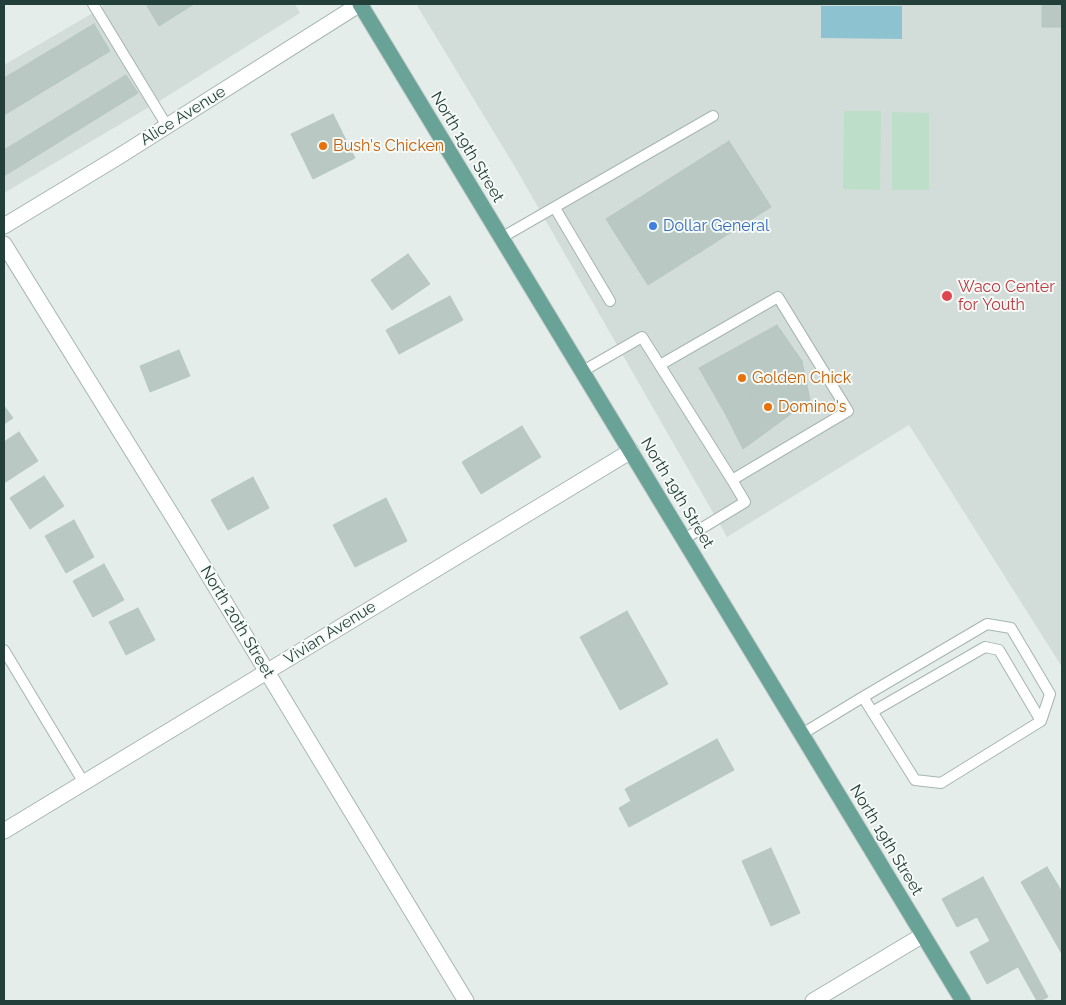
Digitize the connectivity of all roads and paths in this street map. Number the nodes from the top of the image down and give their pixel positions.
1 (93, 4) edge
2 (360, 4) edge
3 (712, 116) dead end
4 (167, 126) junction
5 (554, 208) junction
6 (4, 226) edge
7 (501, 238) junction
8 (4, 244) edge
9 (610, 301) dead end
10 (660, 365) junction
11 (583, 371) junction
12 (631, 451) junction
13 (732, 480) junction
14 (684, 540) junction
15 (4, 650) edge
16 (268, 673) junction
17 (863, 697) junction
18 (872, 712) junction
19 (1040, 721) junction
20 (802, 734) junction
21 (84, 782) junction
22 (4, 831) edge
23 (923, 935) junction
24 (466, 1001) edge
25 (813, 1001) edge
26 (963, 1001) edge

1 - 4 lane
2 - 4 street, Alice Avenue
2 - 7 main road, North 19th Street
3 - 5 lane
4 - 6 street, Alice Avenue
5 - 7 lane
5 - 9 lane
7 - 11 main road, North 19th Street
8 - 16 street, North 20th Street
10 - 11 lane
10 - 13 lane
10 - 13 lane
11 - 12 main road, North 19th Street
12 - 14 main road, North 19th Street
12 - 16 street, Vivian Avenue
13 - 14 lane
14 - 20 main road, North 19th Street
15 - 21 lane
16 - 21 street, Vivian Avenue
16 - 24 street, North 20th Street
17 - 18 lane
17 - 19 lane
17 - 20 lane
18 - 19 lane
18 - 19 lane
20 - 23 main road, North 19th Street
21 - 22 street, Vivian Avenue
23 - 25 street
23 - 26 main road, North 19th Street

